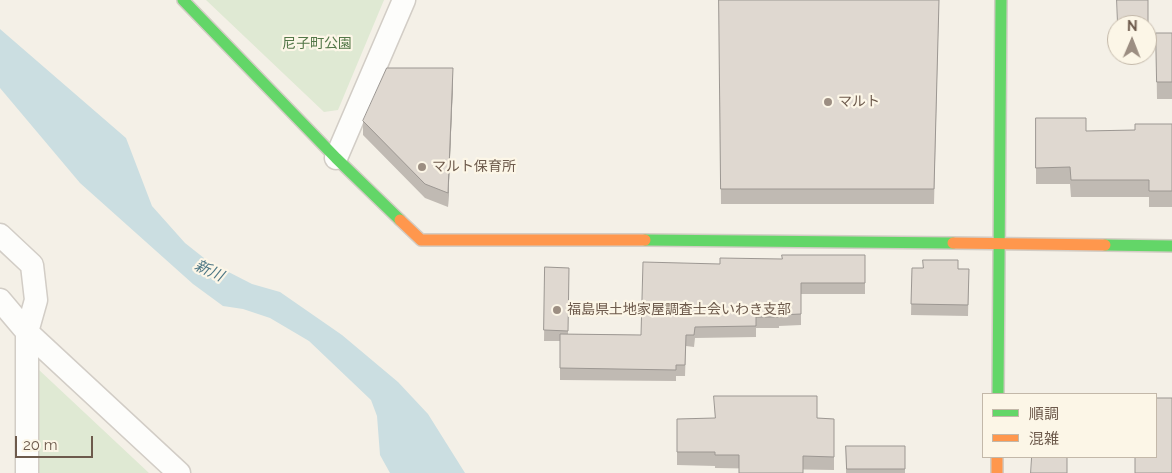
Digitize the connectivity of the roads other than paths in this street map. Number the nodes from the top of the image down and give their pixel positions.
1 (182, 0) edge
2 (404, 0) edge
3 (1001, 0) edge
4 (336, 158) junction
5 (0, 235) edge
6 (999, 245) junction
7 (1172, 246) edge
8 (0, 300) edge
9 (27, 332) junction
10 (998, 393) edge
11 (997, 458) edge
12 (27, 473) edge
13 (179, 473) edge
14 (997, 473) edge

1 - 4 street
2 - 4 street
3 - 6 street
4 - 6 street
5 - 9 street
6 - 7 street
6 - 10 street
8 - 9 street
9 - 12 street
9 - 13 street
11 - 14 street

